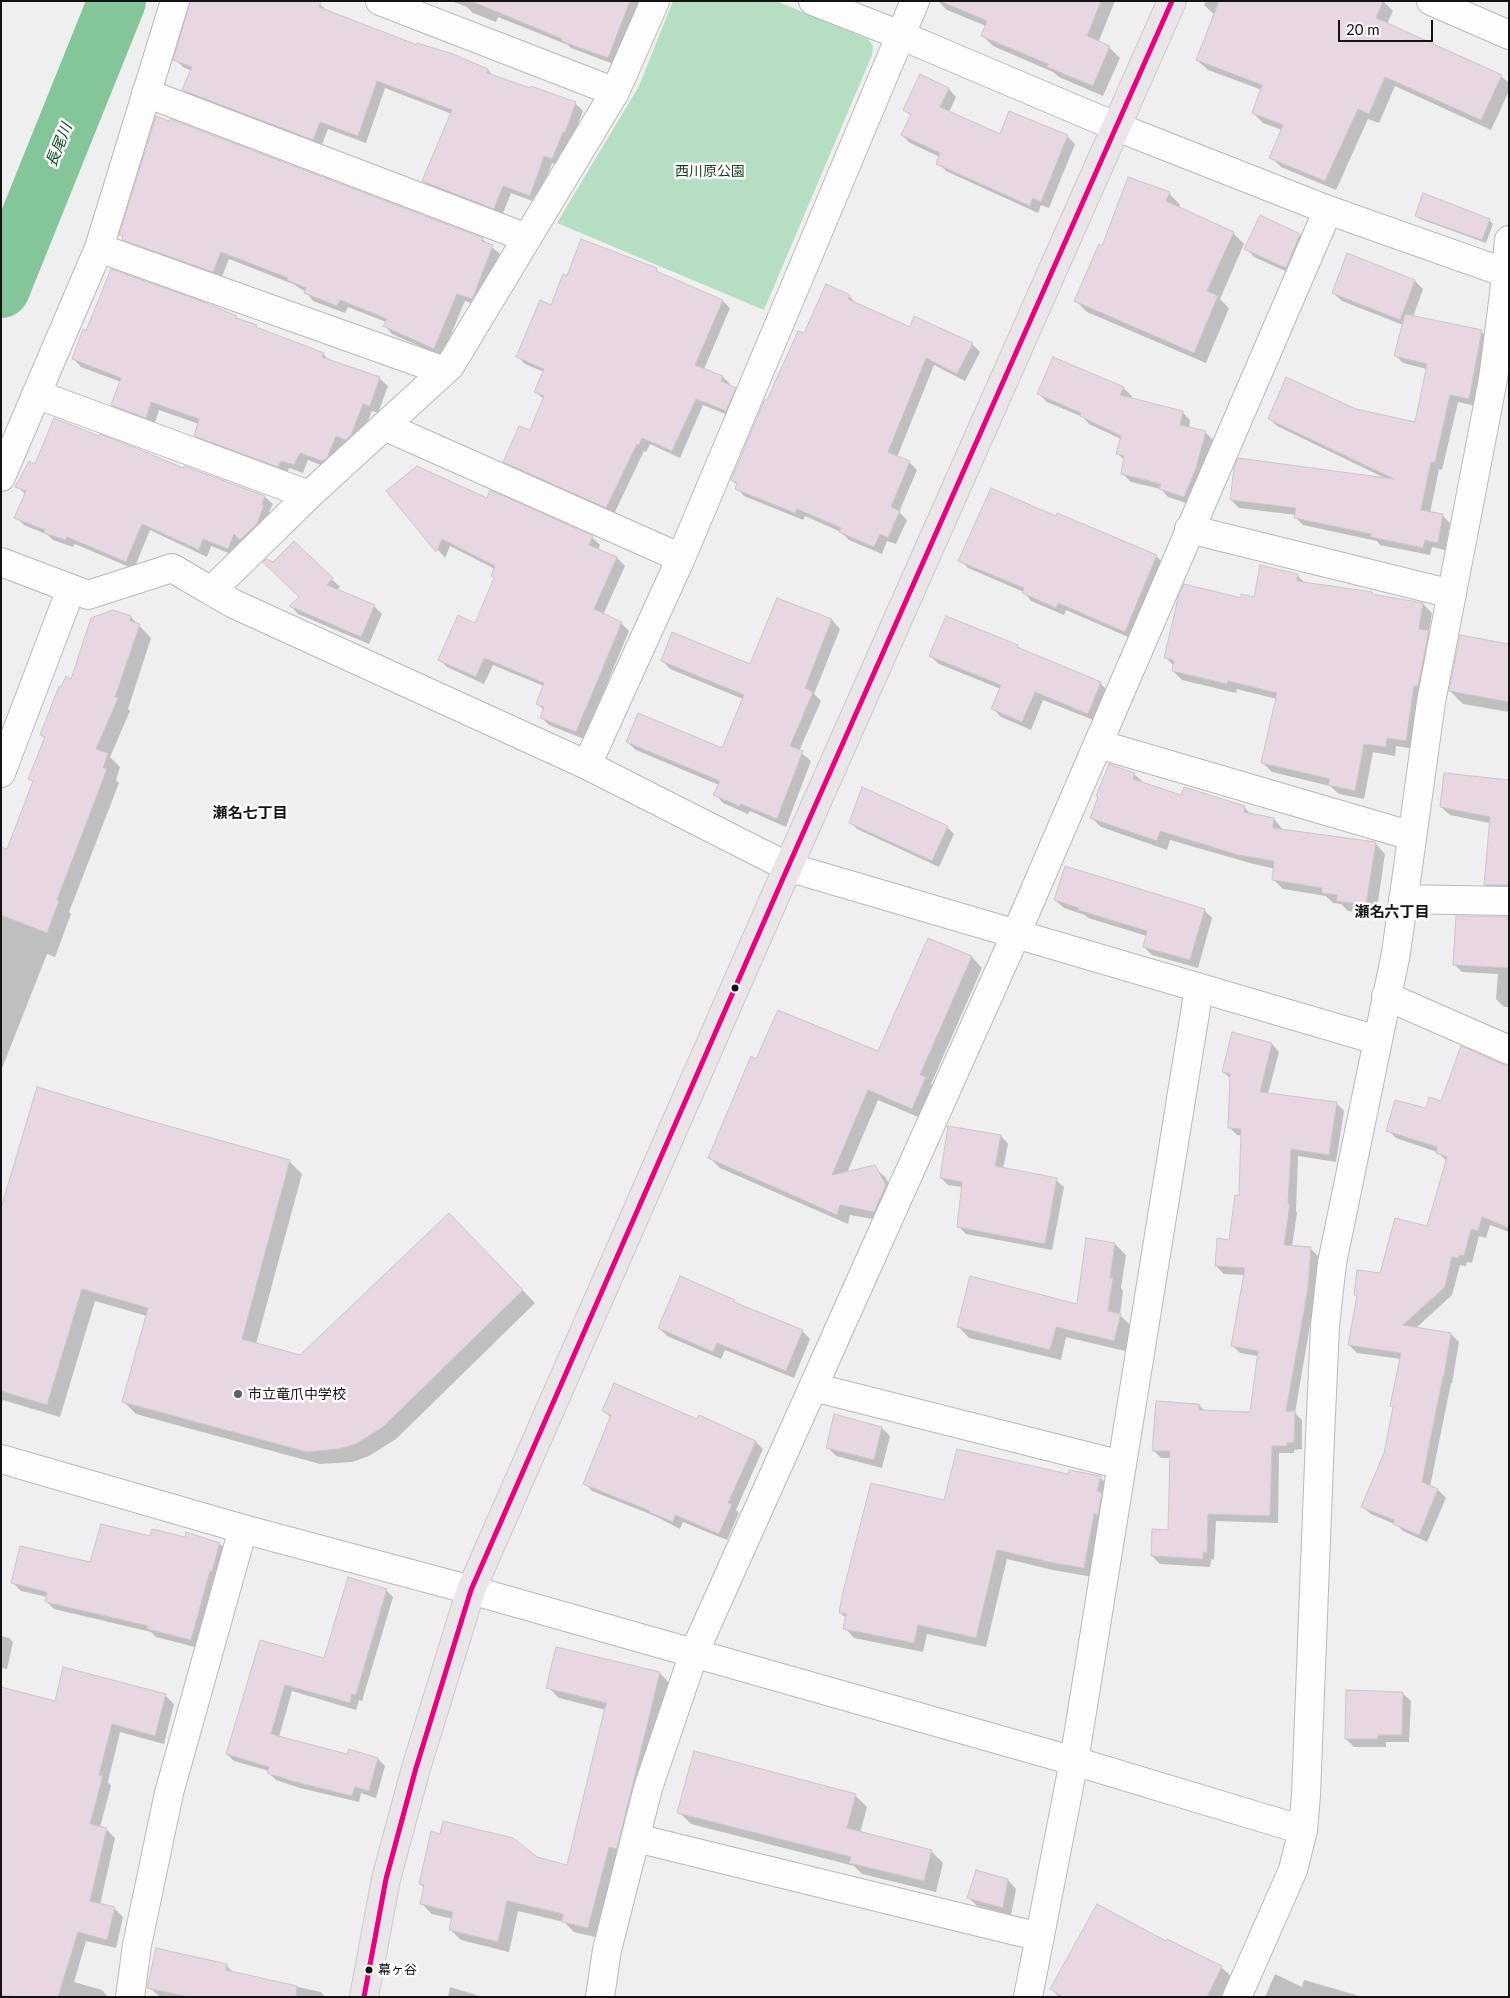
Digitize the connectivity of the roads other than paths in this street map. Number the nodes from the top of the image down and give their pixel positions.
1 (174, 1) edge
2 (380, 1) edge
3 (655, 1) edge
4 (813, 1) edge
5 (914, 1) edge
6 (1172, 1) edge
7 (1431, 1) edge
8 (900, 34) junction
9 (1509, 35) edge
10 (615, 92) junction
11 (146, 93) junction
12 (1117, 127) junction
13 (1328, 210) junction
14 (527, 238) junction
15 (1509, 240) edge
16 (99, 248) junction
17 (1506, 273) junction
18 (444, 371) junction
19 (36, 394) junction
20 (1498, 404) edge
21 (384, 426) junction
22 (1, 477) edge
23 (309, 495) junction
24 (1189, 529) junction
25 (680, 558) junction
26 (1, 562) edge
27 (71, 589) junction
28 (211, 591) junction
29 (1452, 594) junction
30 (1098, 744) junction
31 (588, 765) junction
32 (1, 773) edge
33 (1412, 836) junction
34 (788, 867) junction
35 (1403, 898) junction
36 (1509, 901) edge
37 (1016, 934) junction
38 (1199, 988) junction
39 (1386, 996) junction
40 (1377, 1040) junction
41 (1509, 1050) edge
42 (812, 1387) junction
43 (1, 1459) edge
44 (1122, 1465) junction
45 (243, 1530) junction
46 (471, 1590) junction
47 (694, 1653) junction
48 (1074, 1762) junction
49 (1303, 1830) junction
50 (636, 1838) junction
51 (1040, 1937) junction
52 (130, 1997) edge
53 (364, 1997) edge
54 (600, 1997) edge
55 (1028, 1997) edge
56 (1237, 1997) edge

1 - 11 street
2 - 10 street
3 - 10 street
4 - 8 street
5 - 8 street
6 - 12 main road
7 - 9 street
8 - 12 street
8 - 25 street
10 - 14 street
11 - 14 street
11 - 16 street
12 - 13 street
12 - 34 main road
13 - 17 street
13 - 24 street
14 - 18 street
15 - 17 street
16 - 18 street
16 - 19 street
17 - 20 street
18 - 21 street
19 - 22 street
19 - 23 street
20 - 29 street
21 - 23 street
21 - 25 street
23 - 28 street
24 - 29 street
24 - 30 street
25 - 31 street
26 - 27 street
27 - 28 street
27 - 32 street
28 - 31 street
29 - 33 street
30 - 33 street
30 - 37 street
31 - 34 street
33 - 35 street
34 - 37 street
34 - 46 main road
35 - 36 street
35 - 39 street
37 - 38 street
37 - 42 street
38 - 40 street
38 - 44 street
39 - 40 street
39 - 41 street
40 - 49 street
42 - 44 street
42 - 47 street
43 - 45 street
44 - 48 street
45 - 46 street
45 - 52 street
46 - 47 street
46 - 53 main road
47 - 48 street
47 - 50 street
48 - 49 street
48 - 51 street
49 - 56 street
50 - 51 street
50 - 54 street
51 - 55 street

